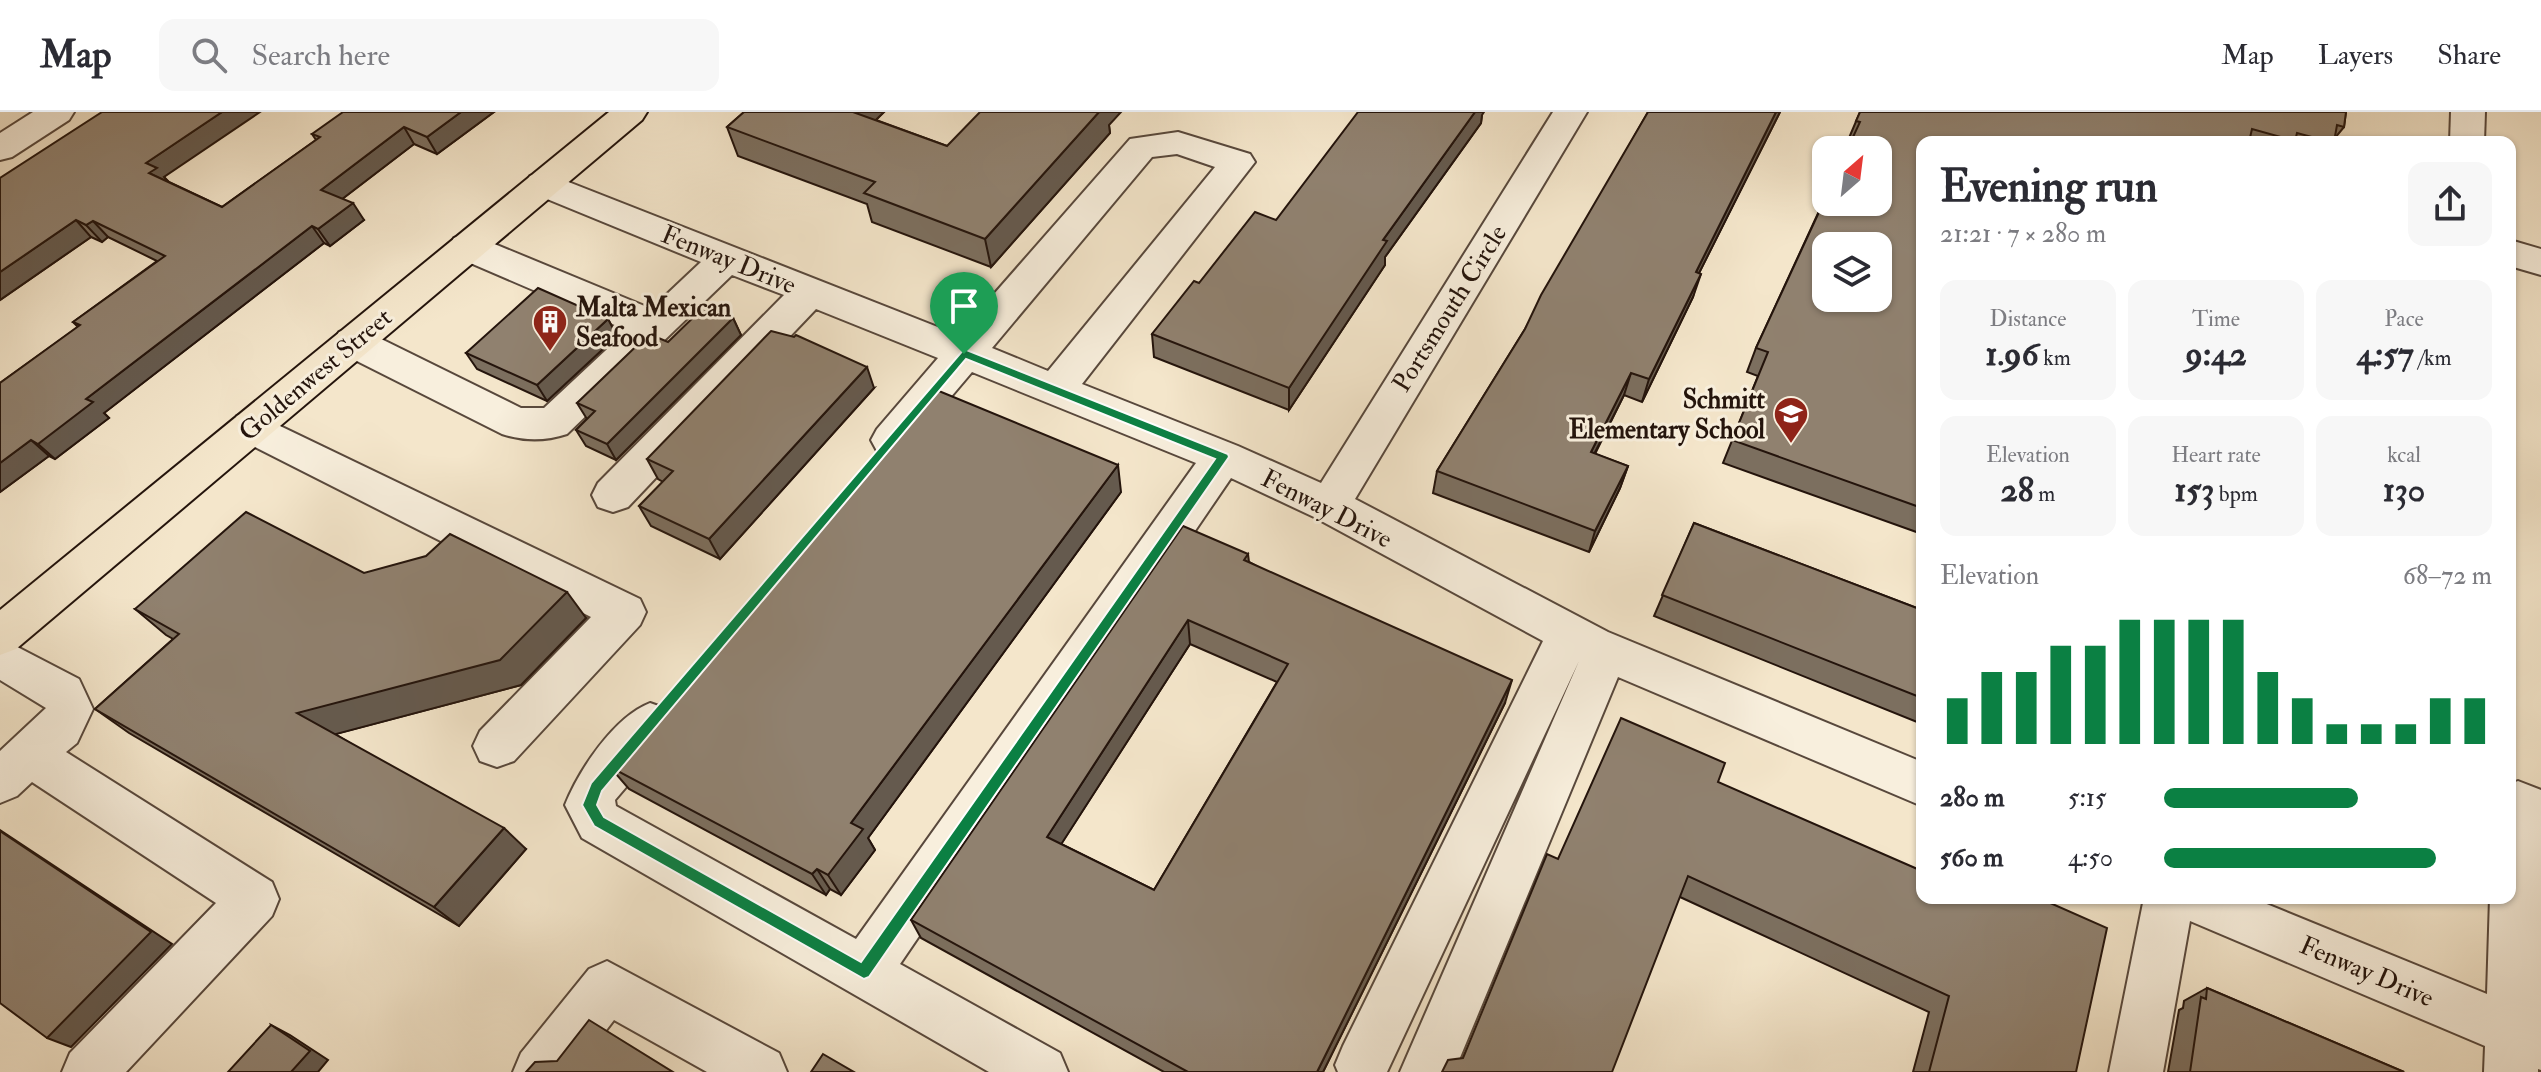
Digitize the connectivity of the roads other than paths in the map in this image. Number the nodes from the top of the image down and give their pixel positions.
1 (57, 112) edge
2 (630, 112) edge
3 (1570, 112) edge
4 (0, 149) edge
5 (543, 184) junction
6 (467, 247) junction
7 (2516, 255) edge
8 (727, 258) junction
9 (2541, 262) edge
10 (811, 291) junction
11 (641, 341) junction
12 (353, 342) junction
13 (964, 354) junction
14 (1055, 390) junction
15 (251, 427) junction
16 (1223, 457) junction
17 (862, 474) edge
18 (613, 495) dead end
19 (1329, 505) junction
20 (0, 636) edge
21 (1588, 643) junction
22 (0, 657) edge
23 (678, 691) edge
24 (497, 746) dead end
25 (15, 768) edge
26 (1916, 781) edge
27 (2541, 812) edge
28 (2168, 904) edge
29 (2206, 904) edge
30 (864, 972) junction
31 (2521, 1049) edge
32 (1362, 1065) dead end
33 (89, 1072) edge
34 (540, 1072) edge
35 (760, 1072) edge
36 (1041, 1072) edge
37 (1427, 1072) edge
38 (2136, 1072) edge

1 - 4 street
2 - 5 main road, Goldenwest Street
3 - 19 street, Portsmouth Circle
5 - 6 main road, Goldenwest Street
5 - 8 street, Fenway Drive
6 - 11 street
6 - 12 main road, Goldenwest Street
7 - 9 street
8 - 10 street, Fenway Drive
8 - 11 street
10 - 13 street, Fenway Drive
10 - 18 street
11 - 12 street
12 - 15 main road, Goldenwest Street
13 - 14 street, Fenway Drive
13 - 14 street
13 - 17 street
14 - 16 street, Fenway Drive
15 - 20 main road, Goldenwest Street
15 - 24 street
16 - 19 street, Fenway Drive
16 - 30 street
19 - 21 street, Fenway Drive
21 - 26 street, Fenway Drive
21 - 32 street
21 - 37 street
22 - 25 street
23 - 30 street
25 - 33 street
27 - 31 street
28 - 38 street
29 - 31 street, Fenway Drive
30 - 36 street
34 - 35 street

